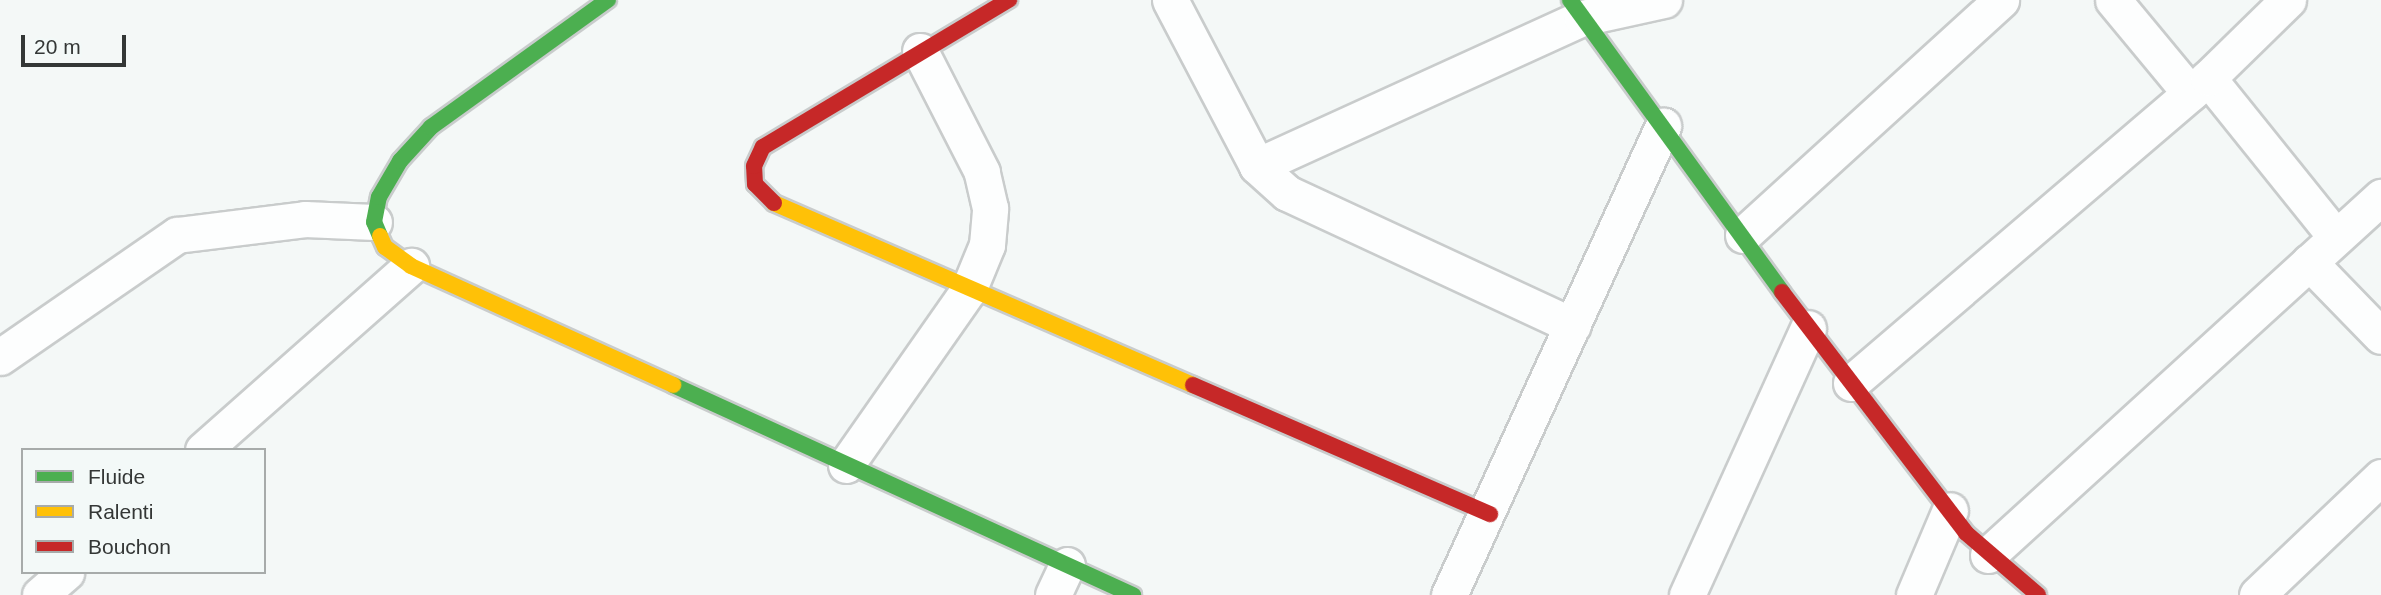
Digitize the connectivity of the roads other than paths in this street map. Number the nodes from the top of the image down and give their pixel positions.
1 (608, 0) edge
2 (1009, 0) edge
3 (1170, 0) edge
4 (1664, 0) edge
5 (2001, 0) edge
6 (2113, 0) edge
7 (2288, 0) edge
8 (1576, 9) edge
9 (920, 51) junction
10 (2199, 86) junction
11 (1663, 126) junction
12 (1257, 166) junction
13 (2381, 197) edge
14 (374, 222) junction
15 (1743, 235) junction
16 (2336, 237) junction
17 (2309, 262) junction
18 (411, 266) junction
19 (968, 291) junction
20 (1573, 326) junction
21 (1808, 328) junction
22 (2381, 336) edge
23 (0, 357) edge
24 (1851, 383) junction
25 (206, 448) edge
26 (846, 465) junction
27 (2381, 477) edge
28 (1950, 510) junction
29 (1490, 514) junction
30 (1987, 555) junction
31 (64, 574) edge
32 (1060, 580) edge
33 (40, 595) edge
34 (1133, 595) edge
35 (1449, 595) edge
36 (1687, 595) edge
37 (1914, 595) edge
38 (2038, 595) edge
39 (2257, 595) edge

1 - 14 street
2 - 9 street
3 - 12 street
4 - 8 street
5 - 15 street
6 - 10 street
7 - 10 street
8 - 11 street
8 - 12 street
9 - 19 street
9 - 19 street
10 - 16 street
10 - 24 street
11 - 15 street
11 - 20 street
12 - 20 street
13 - 16 street
14 - 18 street
14 - 23 street
15 - 21 street
16 - 17 street
17 - 22 street
17 - 30 street
18 - 25 street
18 - 26 street
19 - 26 street
19 - 29 street
20 - 29 street
21 - 24 street
21 - 36 street
24 - 28 street
26 - 32 street
27 - 39 street
28 - 30 street
28 - 37 street
29 - 35 street
30 - 38 street
31 - 33 street
32 - 34 street

